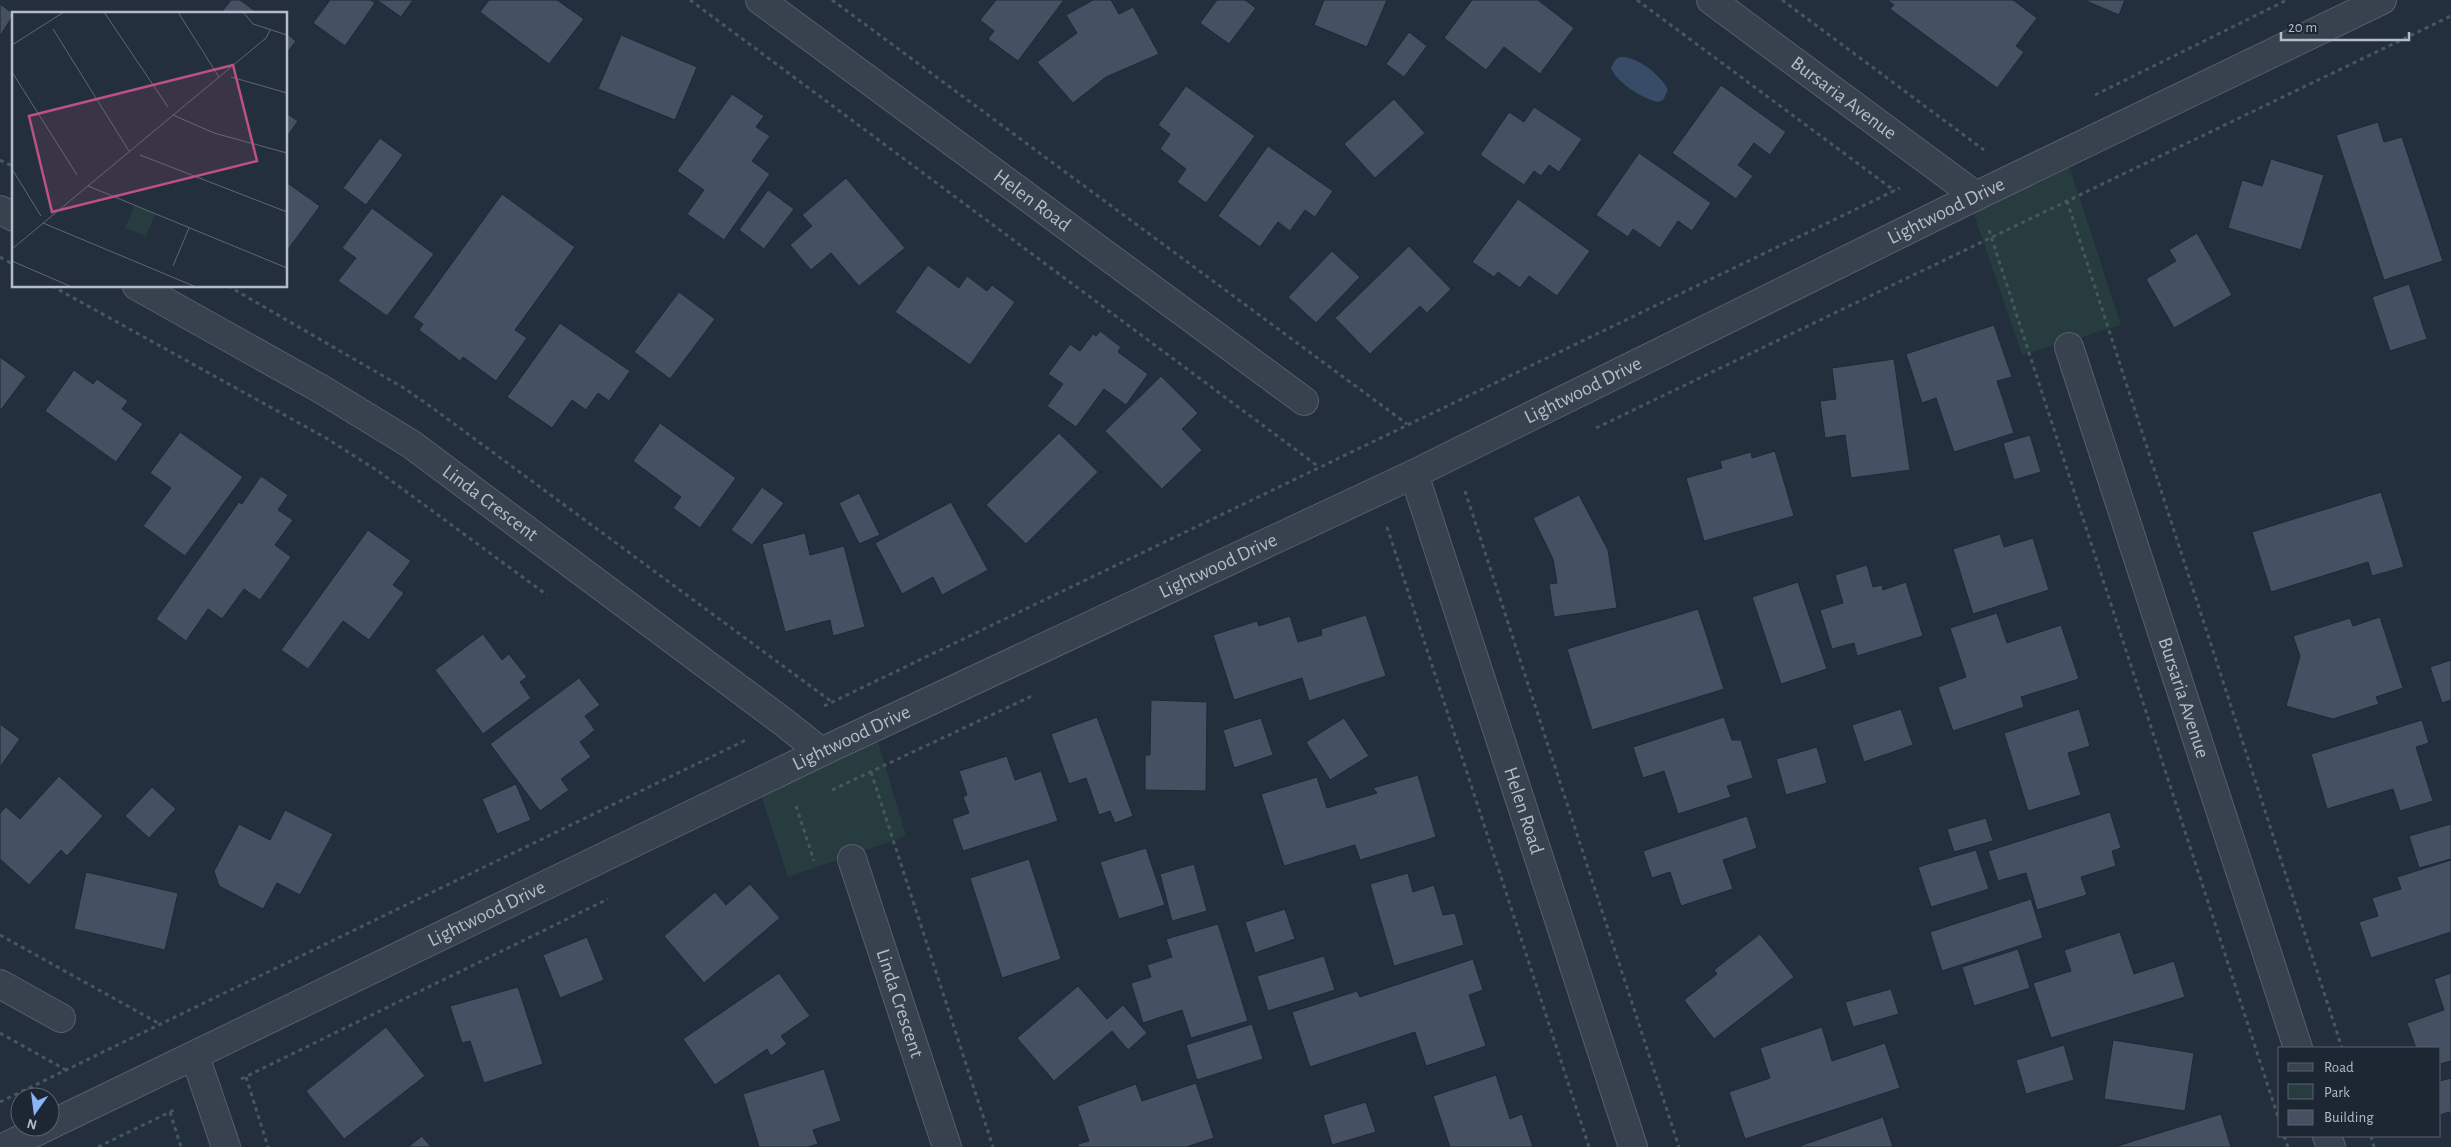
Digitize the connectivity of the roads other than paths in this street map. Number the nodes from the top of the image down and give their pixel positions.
1 (760, 0) edge
2 (1711, 0) edge
3 (2382, 0) edge
4 (1976, 196) junction
5 (0, 210) edge
6 (12, 216) edge
7 (141, 288) edge
8 (2069, 347) dead end
9 (1304, 401) dead end
10 (1414, 474) junction
11 (821, 752) junction
12 (852, 860) dead end
13 (0, 984) edge
14 (61, 1018) dead end
15 (2298, 1047) edge
16 (195, 1056) junction
17 (60, 1120) edge
18 (26, 1137) edge
19 (5, 1147) edge
20 (226, 1147) edge
21 (947, 1147) edge
22 (1633, 1147) edge

1 - 9 street, Helen Road
2 - 4 street, Bursaria Avenue
3 - 4 street, Lightwood Drive
4 - 10 street, Lightwood Drive
5 - 6 street
7 - 11 street, Linda Crescent
8 - 15 street, Bursaria Avenue
10 - 11 street, Lightwood Drive
10 - 22 street, Helen Road
11 - 16 street, Lightwood Drive
12 - 21 street, Linda Crescent
13 - 14 street
16 - 17 street, Lightwood Drive
16 - 20 street
18 - 19 street

